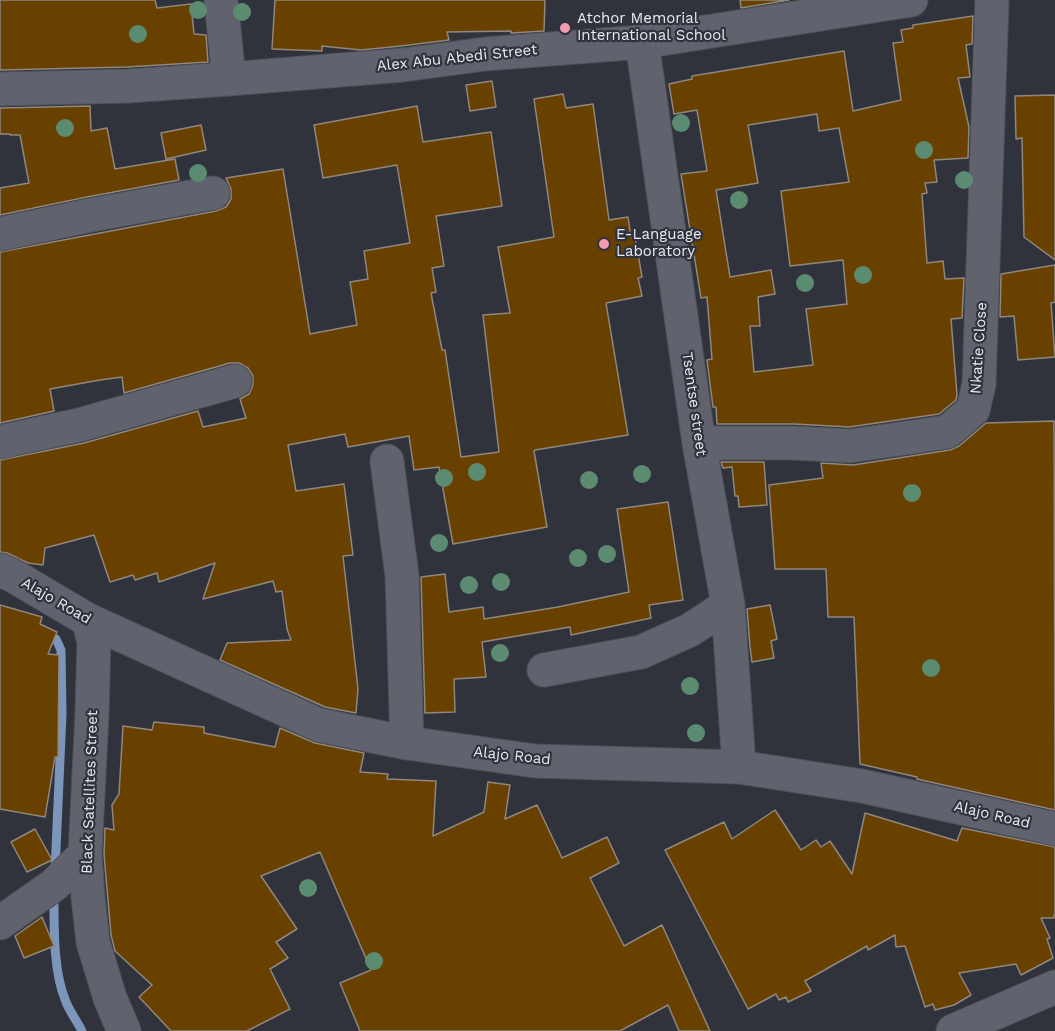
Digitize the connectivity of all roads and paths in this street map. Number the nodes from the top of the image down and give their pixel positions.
1 (221, 0) edge
2 (911, 0) edge
3 (1000, 1) edge
4 (642, 42) junction
5 (229, 79) junction
6 (0, 89) edge
7 (213, 193) dead end
8 (0, 234) edge
9 (235, 381) dead end
10 (0, 442) edge
11 (699, 443) junction
12 (387, 461) dead end
13 (0, 570) edge
14 (728, 606) junction
15 (88, 620) junction
16 (544, 670) dead end
17 (407, 743) junction
18 (739, 767) junction
19 (1055, 829) edge
20 (85, 854) junction
21 (0, 923) edge
22 (1055, 987) edge
23 (124, 1031) edge
24 (953, 1031) edge

1 - 5 street
2 - 4 street, Alex Abu Abedi Street
3 - 11 street, Nkatie Close
4 - 5 street, Alex Abu Abedi Street
4 - 11 street, Tsentse street
5 - 6 street, Alex Abu Abedi Street
7 - 8 street
9 - 10 street
11 - 14 street, Tsentse street
12 - 17 street
13 - 15 street, Alajo Road
14 - 16 street
14 - 18 street, Tsentse street
15 - 17 street, Alajo Road
15 - 20 street, Black Satellites Street
17 - 18 street, Alajo Road
18 - 19 street, Alajo Road
20 - 21 street
20 - 23 street, Black Satellites Street
22 - 24 street

